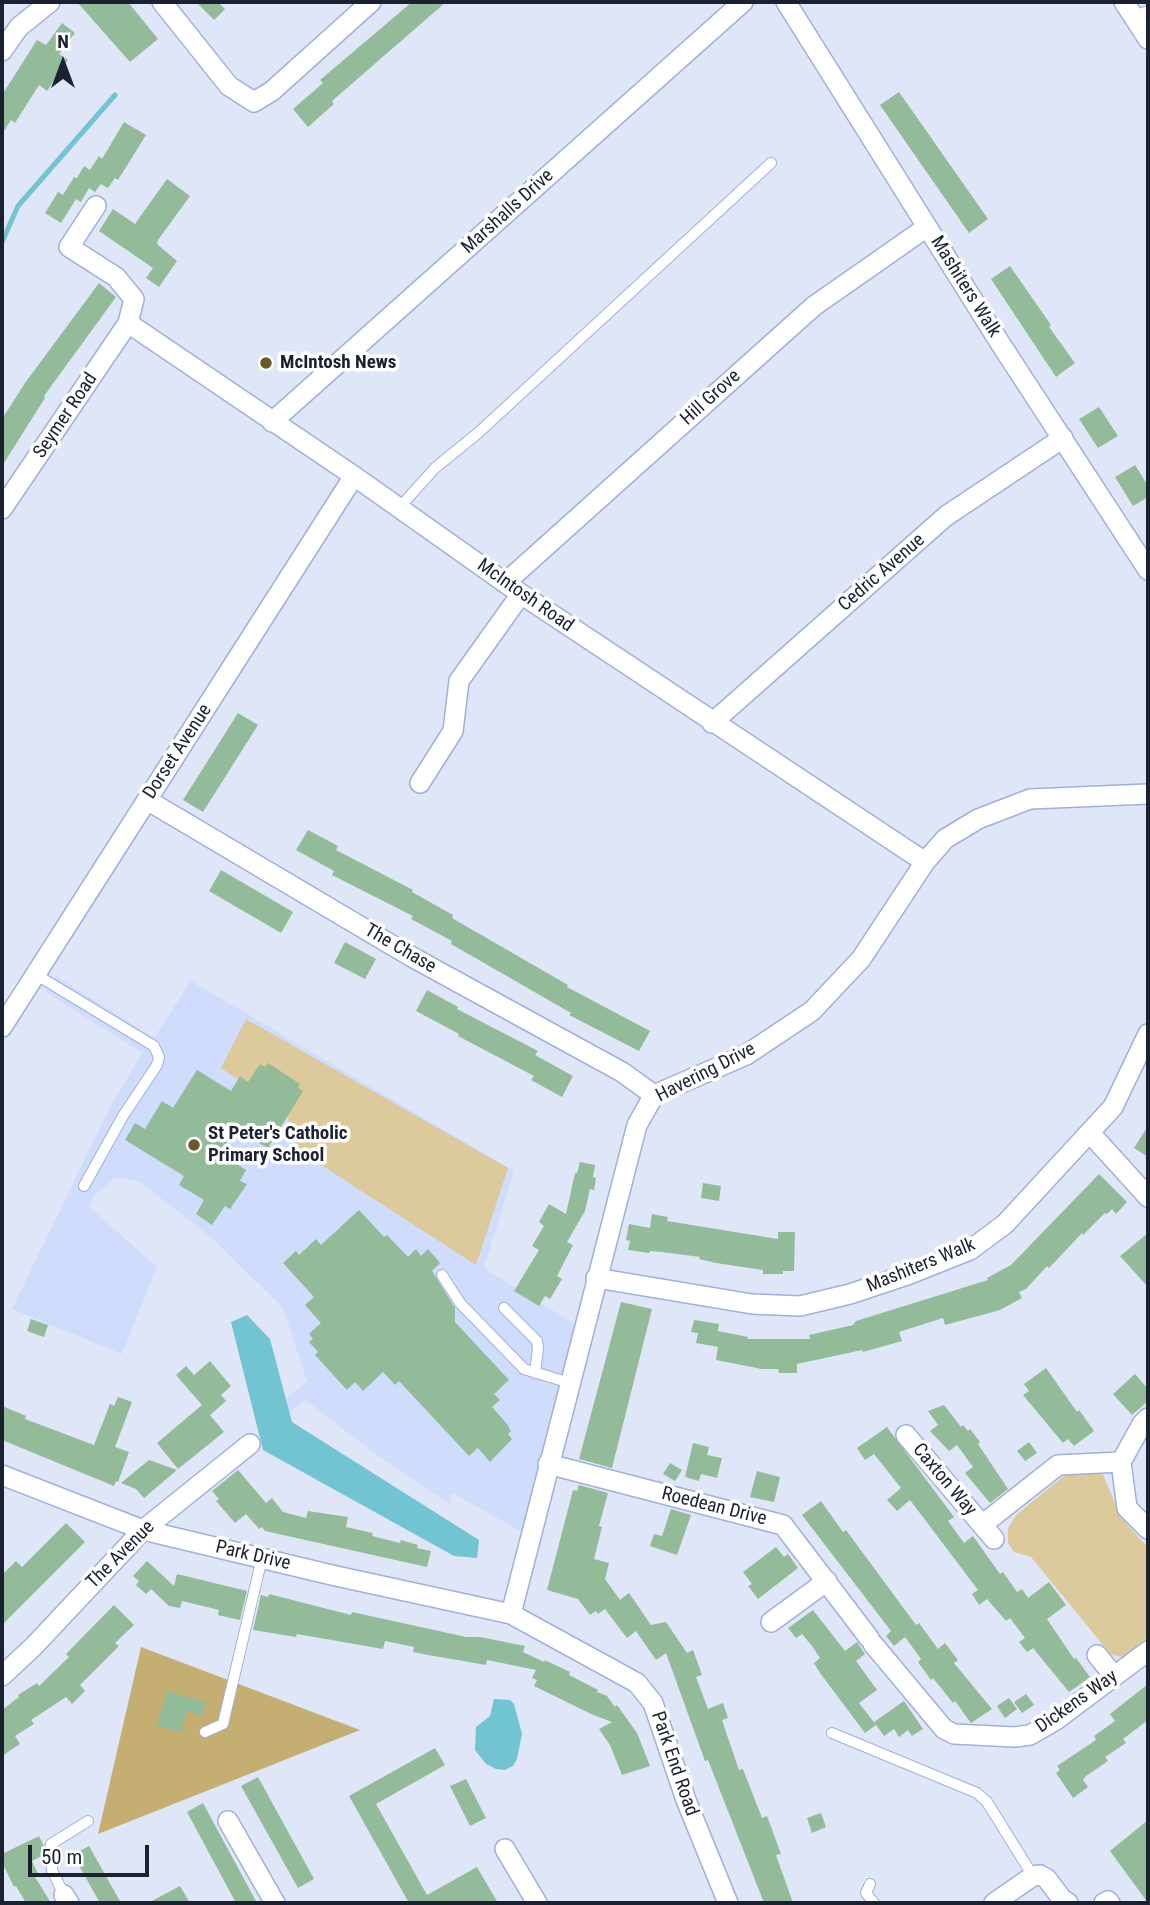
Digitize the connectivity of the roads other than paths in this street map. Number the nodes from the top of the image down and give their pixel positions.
1 (50, 2) edge
2 (162, 2) edge
3 (371, 2) edge
4 (743, 2) edge
5 (786, 2) edge
6 (1135, 10) edge
7 (1148, 39) edge
8 (2, 51) edge
9 (771, 163) dead end
10 (96, 206) dead end
11 (927, 227) junction
12 (128, 323) junction
13 (272, 422) junction
14 (1063, 438) junction
15 (354, 477) junction
16 (399, 508) junction
17 (2, 509) edge
18 (1148, 570) edge
19 (513, 588) junction
20 (712, 723) junction
21 (420, 783) dead end
22 (1148, 794) edge
23 (147, 800) junction
24 (925, 862) junction
25 (35, 974) junction
26 (2, 1027) edge
27 (1148, 1034) edge
28 (654, 1095) junction
29 (1090, 1133) junction
30 (85, 1185) dead end
31 (1148, 1197) edge
32 (442, 1275) dead end
33 (596, 1278) junction
34 (504, 1308) dead end
35 (535, 1373) junction
36 (570, 1383) junction
37 (1148, 1418) edge
38 (906, 1435) dead end
39 (250, 1444) dead end
40 (1121, 1462) junction
41 (548, 1464) junction
42 (2, 1475) edge
43 (143, 1530) junction
44 (1148, 1530) edge
45 (262, 1558) junction
46 (828, 1581) junction
47 (511, 1614) junction
48 (771, 1622) dead end
49 (871, 1641) joint
50 (1097, 1655) dead end
51 (1147, 1656) edge
52 (2, 1676) edge
53 (1114, 1676) junction
54 (205, 1732) dead end
55 (832, 1733) dead end
56 (88, 1821) dead end
57 (228, 1821) dead end
58 (505, 1849) dead end
59 (1033, 1875) junction
60 (870, 1884) dead end
61 (66, 1899) edge
62 (275, 1903) edge
63 (537, 1903) edge
64 (728, 1903) edge
65 (874, 1903) edge
66 (994, 1903) edge
67 (1068, 1903) edge
68 (1104, 1903) edge
69 (1110, 1903) edge

1 - 8 street
2 - 3 street
4 - 13 street, Marshalls Drive
5 - 11 street, Mashiters Walk
6 - 7 street
9 - 16 lane
10 - 12 street
11 - 14 street, Mashiters Walk
11 - 19 street, Hill Grove
12 - 13 street, McIntosh Road
12 - 17 street, Seymer Road
13 - 15 street, McIntosh Road
14 - 18 street, Mashiters Walk
14 - 20 street, Cedric Avenue
15 - 16 street, McIntosh Road
15 - 23 street, Dorset Avenue
16 - 19 street, McIntosh Road
19 - 20 street, McIntosh Road
19 - 21 street, Hill Grove
20 - 24 street, McIntosh Road
22 - 24 street, Havering Drive
23 - 25 street, Dorset Avenue
23 - 28 street, The Chase
24 - 28 street, Havering Drive
25 - 26 street, Dorset Avenue
25 - 30 lane
27 - 29 street, Mashiters Walk
28 - 33 street, Havering Drive
29 - 31 street
29 - 33 street, Mashiters Walk
32 - 35 lane
33 - 36 street, Havering Drive
34 - 35 lane
35 - 36 lane
36 - 41 street, Havering Drive
37 - 40 street
38 - 40 street, Caxton Way
39 - 43 street, The Avenue
40 - 44 street
41 - 46 street, Roedean Drive
41 - 47 street, Havering Drive
42 - 43 street, Park Drive
43 - 45 street, Park Drive
43 - 52 street, The Avenue
45 - 47 street, Park Drive
45 - 54 lane
46 - 48 street
46 - 49 street, Roedean Drive
47 - 64 street, Park End Road
49 - 53 street, Dickens Way
50 - 53 street
51 - 53 street, Dickens Way
55 - 59 lane
56 - 61 lane
57 - 62 street
58 - 63 street
59 - 66 street
59 - 67 street
60 - 65 lane
68 - 69 street

